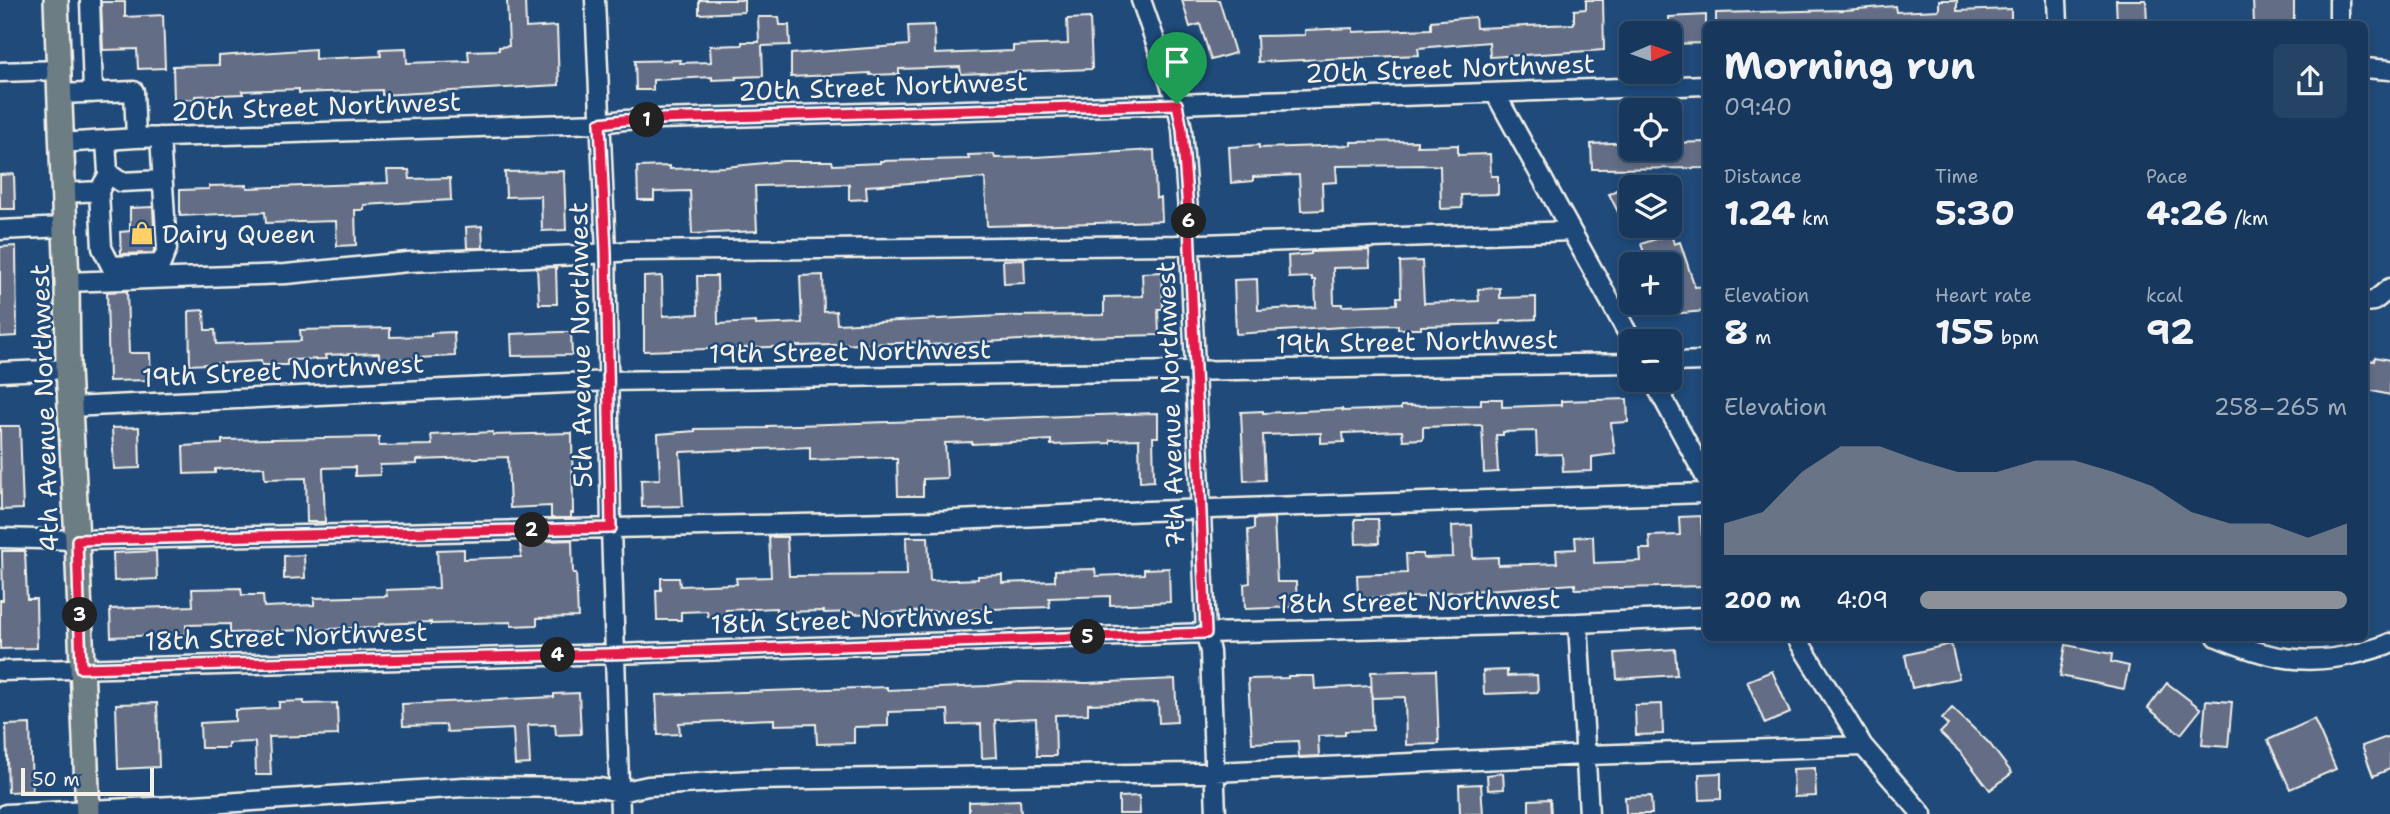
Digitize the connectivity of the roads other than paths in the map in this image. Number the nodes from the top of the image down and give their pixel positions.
1 (56, 0) edge
2 (90, 0) edge
3 (595, 0) edge
4 (1141, 0) edge
5 (2057, 0) edge
6 (2339, 0) edge
7 (2058, 21) edge
8 (2339, 21) edge
9 (2368, 68) edge
10 (2390, 69) edge
11 (60, 70) junction
12 (0, 72) edge
13 (1703, 85) edge
14 (93, 93) junction
15 (1495, 93) junction
16 (60, 94) junction
17 (1177, 104) junction
18 (600, 123) junction
19 (160, 137) junction
20 (136, 138) junction
21 (106, 140) junction
22 (61, 143) junction
23 (108, 173) junction
24 (162, 180) junction
25 (99, 191) junction
26 (64, 193) junction
27 (65, 227) junction
28 (0, 230) edge
29 (1571, 231) junction
30 (1190, 244) junction
31 (606, 252) junction
32 (68, 282) junction
33 (2390, 288) edge
34 (2368, 302) edge
35 (1625, 329) edge
36 (1703, 361) edge
37 (1682, 362) edge
38 (1619, 363) edge
39 (68, 369) junction
40 (1195, 371) junction
41 (0, 372) edge
42 (609, 381) junction
43 (1659, 392) edge
44 (70, 407) junction
45 (1703, 472) edge
46 (1703, 493) edge
47 (1200, 509) junction
48 (611, 528) junction
49 (0, 537) edge
50 (77, 540) junction
51 (1703, 617) edge
52 (1578, 623) junction
53 (1206, 633) junction
54 (1798, 641) edge
55 (2227, 641) edge
56 (2390, 643) edge
57 (615, 654) junction
58 (81, 668) junction
59 (0, 671) edge
60 (1863, 746) junction
61 (1587, 755) junction
62 (1215, 772) junction
63 (620, 792) junction
64 (88, 812) edge
65 (6, 814) edge
66 (620, 814) edge
67 (1216, 814) edge
68 (1589, 814) edge
69 (1922, 814) edge

1 - 11 main road, 4th Avenue Northwest
2 - 14 street
3 - 18 street, 5th Avenue Northwest
4 - 17 street, 7th Avenue Northwest
5 - 7 street
6 - 8 street
9 - 10 street
11 - 12 street
11 - 16 main road, 4th Avenue Northwest
13 - 15 street, 20th Street Northwest
14 - 16 street
14 - 20 street
15 - 17 street, 20th Street Northwest
15 - 29 street
16 - 22 main road, 4th Avenue Northwest
17 - 18 street, 20th Street Northwest
17 - 30 street, 7th Avenue Northwest
18 - 19 street, 20th Street Northwest
18 - 31 street, 5th Avenue Northwest
19 - 20 street, 20th Street Northwest
19 - 24 street
20 - 21 street, 20th Street Northwest
21 - 22 street, 20th Street Northwest
21 - 23 street
22 - 26 main road, 4th Avenue Northwest
23 - 24 street
23 - 25 street
24 - 25 street
25 - 26 street
26 - 27 main road, 4th Avenue Northwest
27 - 28 street
27 - 32 main road, 4th Avenue Northwest
29 - 30 street
29 - 35 street
30 - 31 street
30 - 40 street, 7th Avenue Northwest
31 - 32 street
31 - 42 street, 5th Avenue Northwest
32 - 39 main road, 4th Avenue Northwest
33 - 34 street
36 - 37 street
38 - 40 street, 19th Street Northwest
39 - 41 street
39 - 44 main road, 4th Avenue Northwest
40 - 42 street, 19th Street Northwest
40 - 47 street, 7th Avenue Northwest
42 - 44 street, 19th Street Northwest
42 - 48 street, 5th Avenue Northwest
43 - 45 street
44 - 50 main road, 4th Avenue Northwest
46 - 47 street
47 - 48 street
47 - 53 street, 7th Avenue Northwest
48 - 50 street
48 - 57 street, 5th Avenue Northwest
49 - 50 street
50 - 58 main road, 4th Avenue Northwest
51 - 52 street, 18th Street Northwest
52 - 53 street, 18th Street Northwest
52 - 61 street
53 - 57 street, 18th Street Northwest
53 - 62 street, 7th Avenue Northwest
54 - 60 street
55 - 56 street
57 - 58 street, 18th Street Northwest
57 - 63 street, 5th Avenue Northwest
58 - 59 street, 18th Street Northwest
58 - 64 main road, 4th Avenue Northwest
60 - 61 street
60 - 69 street
61 - 62 street
61 - 68 street
62 - 63 street
62 - 67 street, 7th Avenue Northwest
63 - 64 street
63 - 66 street, 5th Avenue Northwest
64 - 65 street

